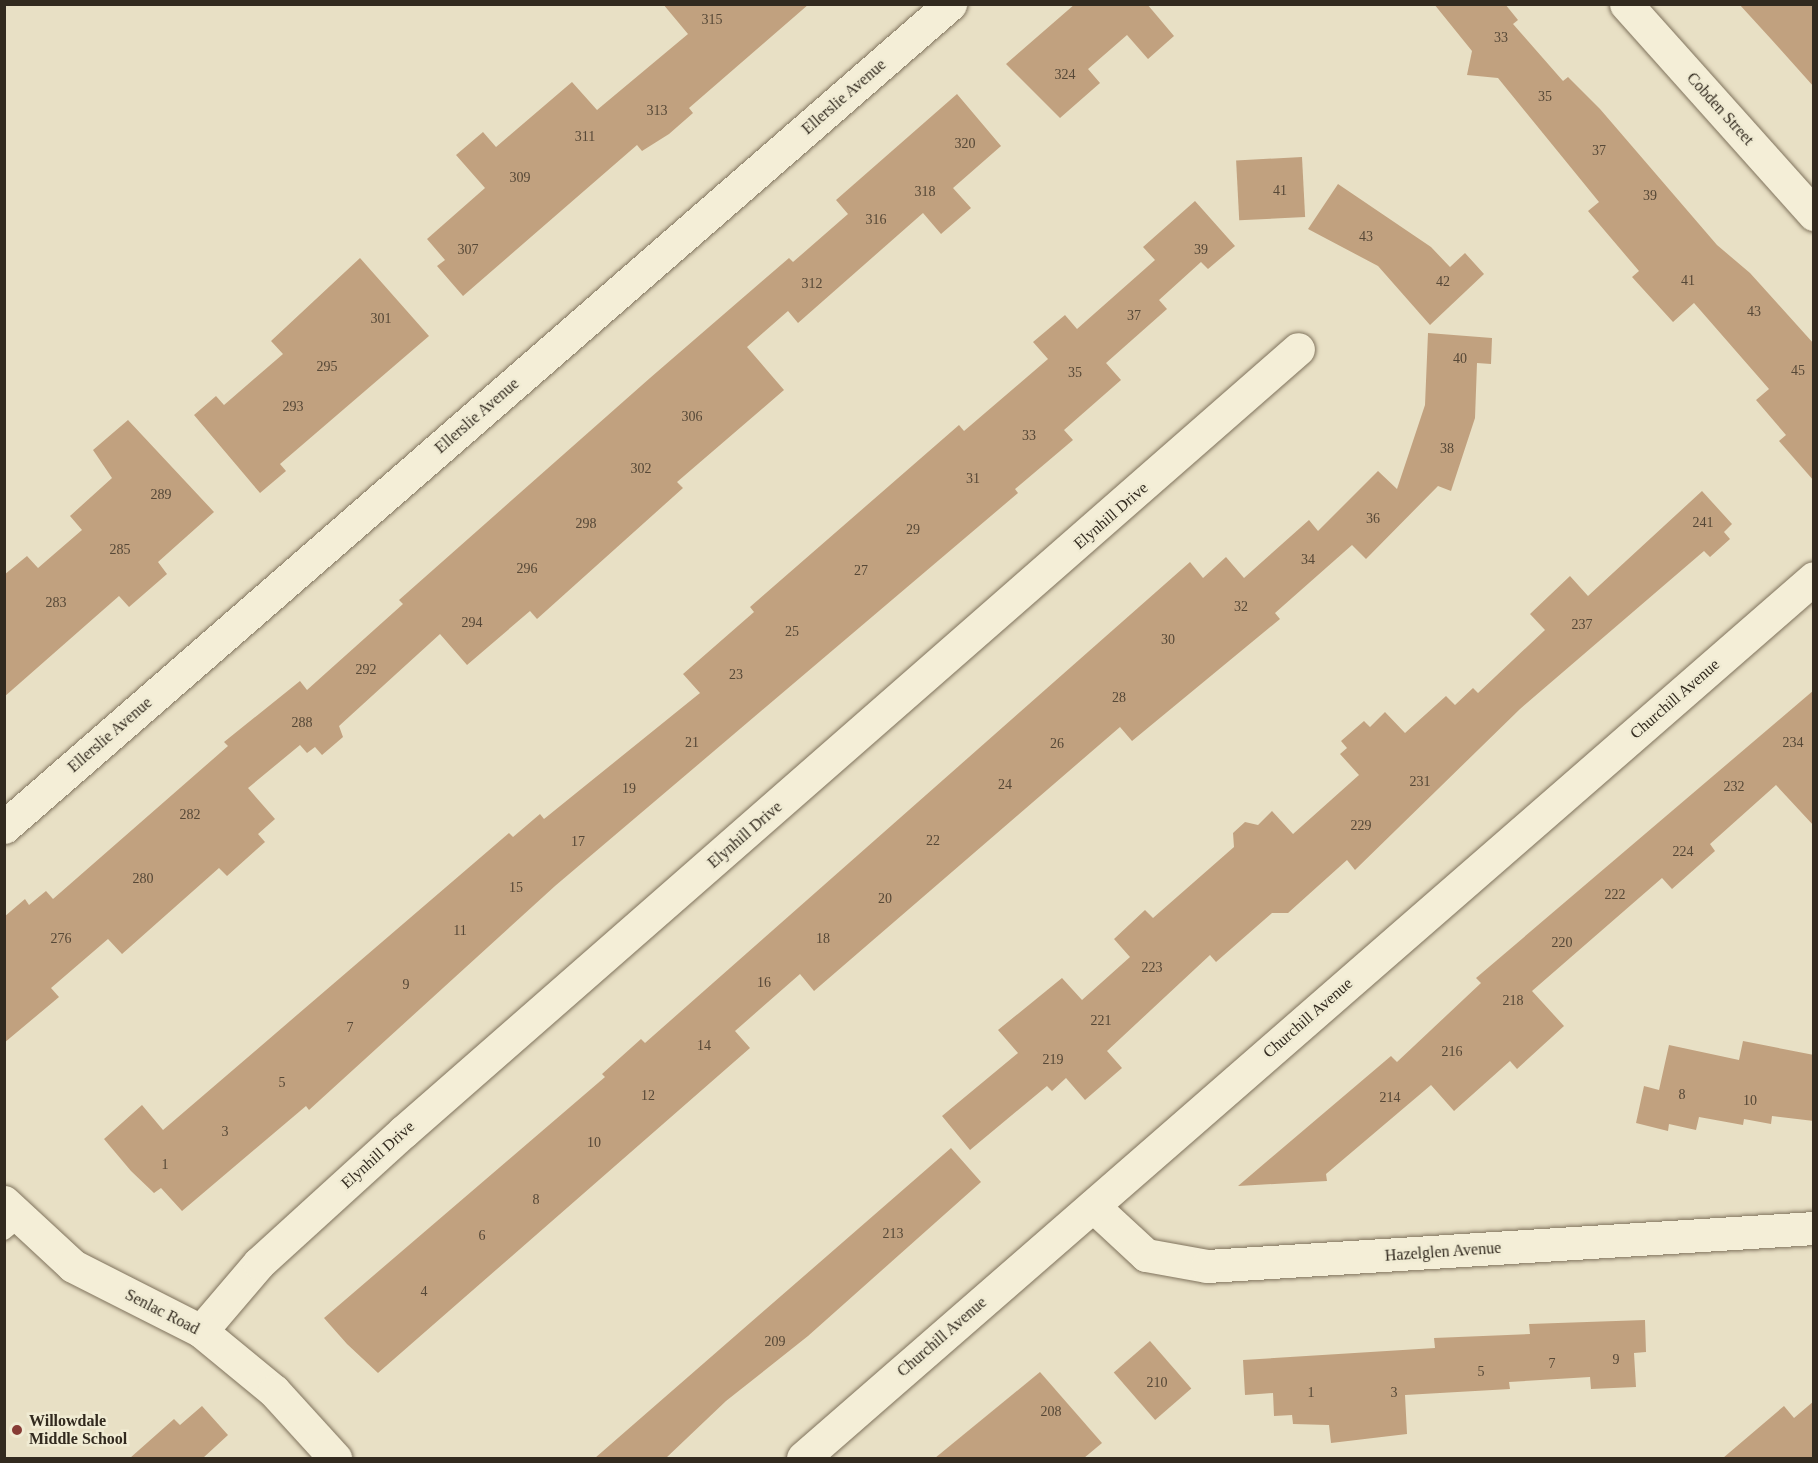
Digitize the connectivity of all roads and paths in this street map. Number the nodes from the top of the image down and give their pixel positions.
1 (950, 4) edge
2 (1626, 4) edge
3 (1814, 214) edge
4 (1298, 349) dead end
5 (1814, 578) edge
6 (4, 827) edge
7 (1093, 1206) junction
8 (10, 1217) edge
9 (1814, 1228) edge
10 (201, 1331) junction
11 (335, 1458) edge
12 (803, 1458) edge

1 - 6 street, Ellerslie Avenue
2 - 3 street, Cobden Street
4 - 10 street, Elynhill Drive
5 - 7 street, Churchill Avenue
7 - 9 street, Hazelglen Avenue
7 - 12 street, Churchill Avenue
8 - 10 street, Senlac Road
10 - 11 street, Senlac Road

